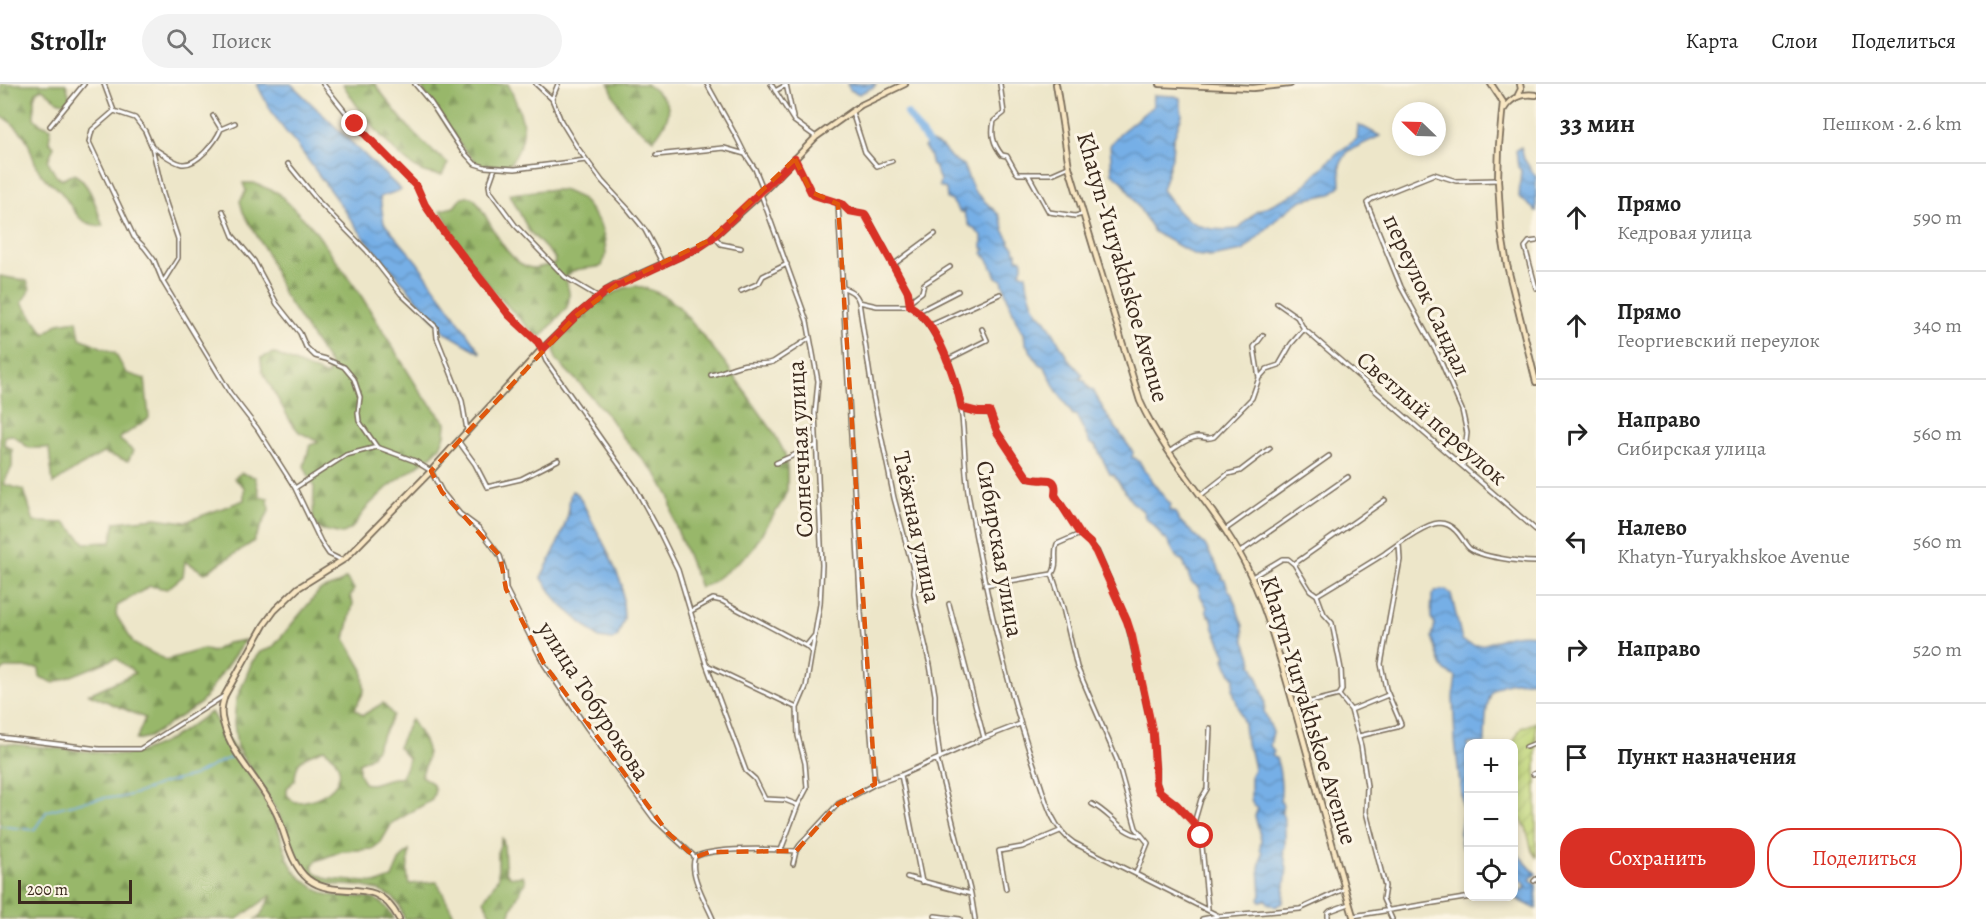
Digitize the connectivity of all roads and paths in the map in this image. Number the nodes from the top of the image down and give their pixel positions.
1 (84, 84) edge
2 (104, 84) edge
3 (323, 84) edge
4 (415, 84) edge
5 (536, 84) edge
6 (558, 84) edge
7 (707, 84) edge
8 (771, 84) edge
9 (905, 84) edge
10 (1000, 84) edge
11 (1056, 84) edge
12 (1160, 84) edge
13 (1290, 84) edge
14 (1491, 84) edge
15 (1497, 84) edge
16 (1520, 84) edge
17 (786, 85) edge
18 (1196, 85) edge
19 (775, 91) junction
20 (1498, 94) junction
21 (1534, 95) edge
22 (1515, 98) junction
23 (552, 99) junction
24 (114, 111) junction
25 (852, 111) junction
26 (1503, 111) junction
27 (213, 116) dead end
28 (794, 121) junction
29 (235, 123) dead end
30 (50, 126) dead end
31 (221, 129) junction
32 (816, 137) junction
33 (152, 147) junction
34 (745, 154) junction
35 (656, 155) dead end
36 (795, 159) junction
37 (586, 160) junction
38 (892, 161) dead end
39 (288, 164) dead end
40 (495, 167) junction
41 (1069, 167) junction
42 (1028, 174) junction
43 (1498, 180) junction
44 (763, 192) junction
45 (838, 204) junction
46 (223, 211) dead end
47 (1083, 214) junction
48 (934, 234) dead end
49 (714, 236) junction
50 (1536, 241) edge
51 (741, 248) dead end
52 (663, 264) junction
53 (786, 264) junction
54 (893, 265) junction
55 (950, 267) dead end
56 (163, 282) junction
57 (843, 288) junction
58 (1536, 288) edge
59 (741, 291) dead end
60 (958, 291) dead end
61 (1000, 294) dead end
62 (598, 297) junction
63 (910, 301) junction
64 (859, 302) junction
65 (1276, 303) dead end
66 (910, 306) junction
67 (919, 311) junction
68 (929, 326) junction
69 (982, 329) dead end
70 (1304, 329) junction
71 (1263, 335) dead end
72 (810, 338) junction
73 (542, 350) junction
74 (1533, 357) edge
75 (947, 360) junction
76 (711, 375) dead end
77 (1259, 378) junction
78 (1536, 381) edge
79 (962, 408) junction
80 (467, 432) junction
81 (459, 442) junction
82 (815, 446) junction
83 (377, 447) junction
84 (1270, 448) dead end
85 (1169, 452) junction
86 (1329, 456) dead end
87 (558, 460) dead end
88 (776, 463) dead end
89 (1462, 466) junction
90 (432, 471) junction
91 (1348, 477) dead end
92 (295, 488) junction
93 (1201, 495) junction
94 (1385, 500) dead end
95 (1226, 530) junction
96 (1536, 530) edge
97 (1080, 534) junction
98 (1399, 543) junction
99 (1240, 552) junction
100 (343, 560) junction
101 (1536, 562) edge
102 (1294, 564) junction
103 (1052, 574) junction
104 (1252, 577) junction
105 (985, 585) junction
106 (1317, 595) junction
107 (949, 604) dead end
108 (691, 611) junction
109 (816, 634) junction
110 (806, 646) junction
111 (813, 652) junction
112 (706, 664) junction
113 (225, 695) junction
114 (1340, 695) junction
115 (1388, 695) junction
116 (1294, 706) junction
117 (797, 708) junction
118 (1351, 710) junction
119 (1020, 724) junction
120 (1210, 728) dead end
121 (1358, 736) junction
122 (0, 737) edge
123 (984, 738) junction
124 (1536, 744) edge
125 (1526, 747) dead end
126 (938, 759) junction
127 (901, 775) junction
128 (875, 784) junction
129 (1092, 804) dead end
130 (798, 805) junction
131 (1194, 823) junction
132 (1060, 831) junction
133 (1141, 836) junction
134 (781, 850) junction
135 (796, 851) junction
136 (695, 857) junction
137 (794, 864) dead end
138 (1136, 873) junction
139 (907, 877) dead end
140 (922, 882) junction
141 (1006, 889) dead end
142 (1344, 889) junction
143 (971, 894) junction
144 (1464, 899) edge
145 (1349, 904) junction
146 (1208, 909) junction
147 (1389, 910) junction
148 (935, 916) dead end
149 (1219, 916) junction
150 (1353, 917) edge
151 (399, 919) edge
152 (713, 919) edge
153 (960, 919) edge
154 (975, 919) edge
155 (1202, 919) edge
156 (1328, 919) edge
157 (1392, 919) edge

1 - 30 street
2 - 24 street
3 - 73 street
4 - 40 street
5 - 23 street
6 - 23 street
7 - 34 street, Солнечная улица
8 - 19 street
9 - 25 main road
10 - 42 street
11 - 41 main road, Khatyn-Yuryakhskoe Avenue
12 - 18 main road
13 - 18 main road
14 - 20 main road
15 - 20 main road
16 - 21 main road
16 - 22 main road
17 - 19 street
17 - 28 street
19 - 28 street
20 - 22 main road
20 - 26 main road
21 - 22 main road
22 - 26 main road
23 - 37 street
24 - 33 street
24 - 56 street
25 - 32 main road
25 - 38 street
26 - 43 main road
27 - 31 street
28 - 32 street
29 - 31 street
31 - 33 street
32 - 36 main road
33 - 56 street
34 - 35 street
34 - 44 street, Солнечная улица
36 - 44 main road
36 - 45 street
37 - 40 street
37 - 52 street
39 - 80 street
40 - 62 street
41 - 42 street
41 - 47 main road, Khatyn-Yuryakhskoe Avenue
42 - 47 street
43 - 74 main road
43 - 89 street, переулок Сандал
44 - 49 main road
44 - 53 street, Солнечная улица
45 - 54 street
45 - 57 street
46 - 83 street
47 - 85 main road, Khatyn-Yuryakhskoe Avenue
48 - 54 street
49 - 51 street
49 - 52 main road
50 - 58 street
52 - 62 main road
53 - 59 street
53 - 72 street, Солнечная улица
54 - 63 street
55 - 63 street
56 - 92 street
57 - 64 street
57 - 128 street
60 - 67 street
61 - 68 street
62 - 73 main road
63 - 66 street
64 - 66 street
64 - 126 street, Таёжная улица
65 - 70 street, Светлый переулок
66 - 67 street, Сибирская улица
67 - 68 street, Сибирская улица
68 - 75 street, Сибирская улица
69 - 75 street
70 - 77 street
70 - 89 street, Светлый переулок
71 - 77 street
72 - 76 street
72 - 82 street, Солнечная улица
73 - 80 main road
73 - 108 street
74 - 78 main road
75 - 79 street, Сибирская улица
77 - 85 street
79 - 97 street
79 - 105 street, Сибирская улица
80 - 81 main road
81 - 87 street
81 - 90 main road
82 - 88 street
82 - 109 street, Солнечная улица
83 - 90 street
83 - 92 street
84 - 93 street
85 - 93 main road, Khatyn-Yuryakhskoe Avenue
86 - 95 street
89 - 96 street, Светлый переулок
90 - 100 main road
90 - 136 street, улица Тобурокова
91 - 99 street
92 - 100 street
93 - 95 main road, Khatyn-Yuryakhskoe Avenue
94 - 102 street
95 - 99 main road, Khatyn-Yuryakhskoe Avenue
97 - 103 street
97 - 131 street
98 - 101 street
98 - 106 street
98 - 115 street
99 - 104 main road, Khatyn-Yuryakhskoe Avenue
100 - 113 main road
102 - 104 street
102 - 106 street
103 - 105 street
103 - 133 street
104 - 116 main road, Khatyn-Yuryakhskoe Avenue
105 - 119 street, Сибирская улица
106 - 114 street
107 - 123 street
108 - 110 street
108 - 112 street
109 - 110 street
109 - 111 street, Солнечная улица
110 - 111 street
111 - 117 street, Солнечная улица
112 - 117 street
112 - 130 street
113 - 122 street
113 - 151 main road
114 - 116 street
114 - 118 street
115 - 118 street
115 - 121 street
116 - 142 main road, Khatyn-Yuryakhskoe Avenue
117 - 130 street
118 - 121 street
119 - 123 street
119 - 132 street, Сибирская улица
120 - 131 street
121 - 147 street
123 - 126 street
124 - 125 street
126 - 127 street
126 - 143 street, Таёжная улица
127 - 128 street
127 - 140 street
128 - 135 street
129 - 133 street
130 - 134 street
131 - 146 street
132 - 138 street
132 - 141 street
133 - 138 street
134 - 135 street
134 - 136 street
135 - 137 street
136 - 152 street
138 - 146 street
139 - 140 street
140 - 143 street
142 - 145 main road, Khatyn-Yuryakhskoe Avenue
142 - 149 street
143 - 154 street, Таёжная улица
144 - 147 street
145 - 150 main road, Khatyn-Yuryakhskoe Avenue
145 - 156 street
146 - 149 street
147 - 150 street
147 - 157 street
148 - 153 street
149 - 155 street

